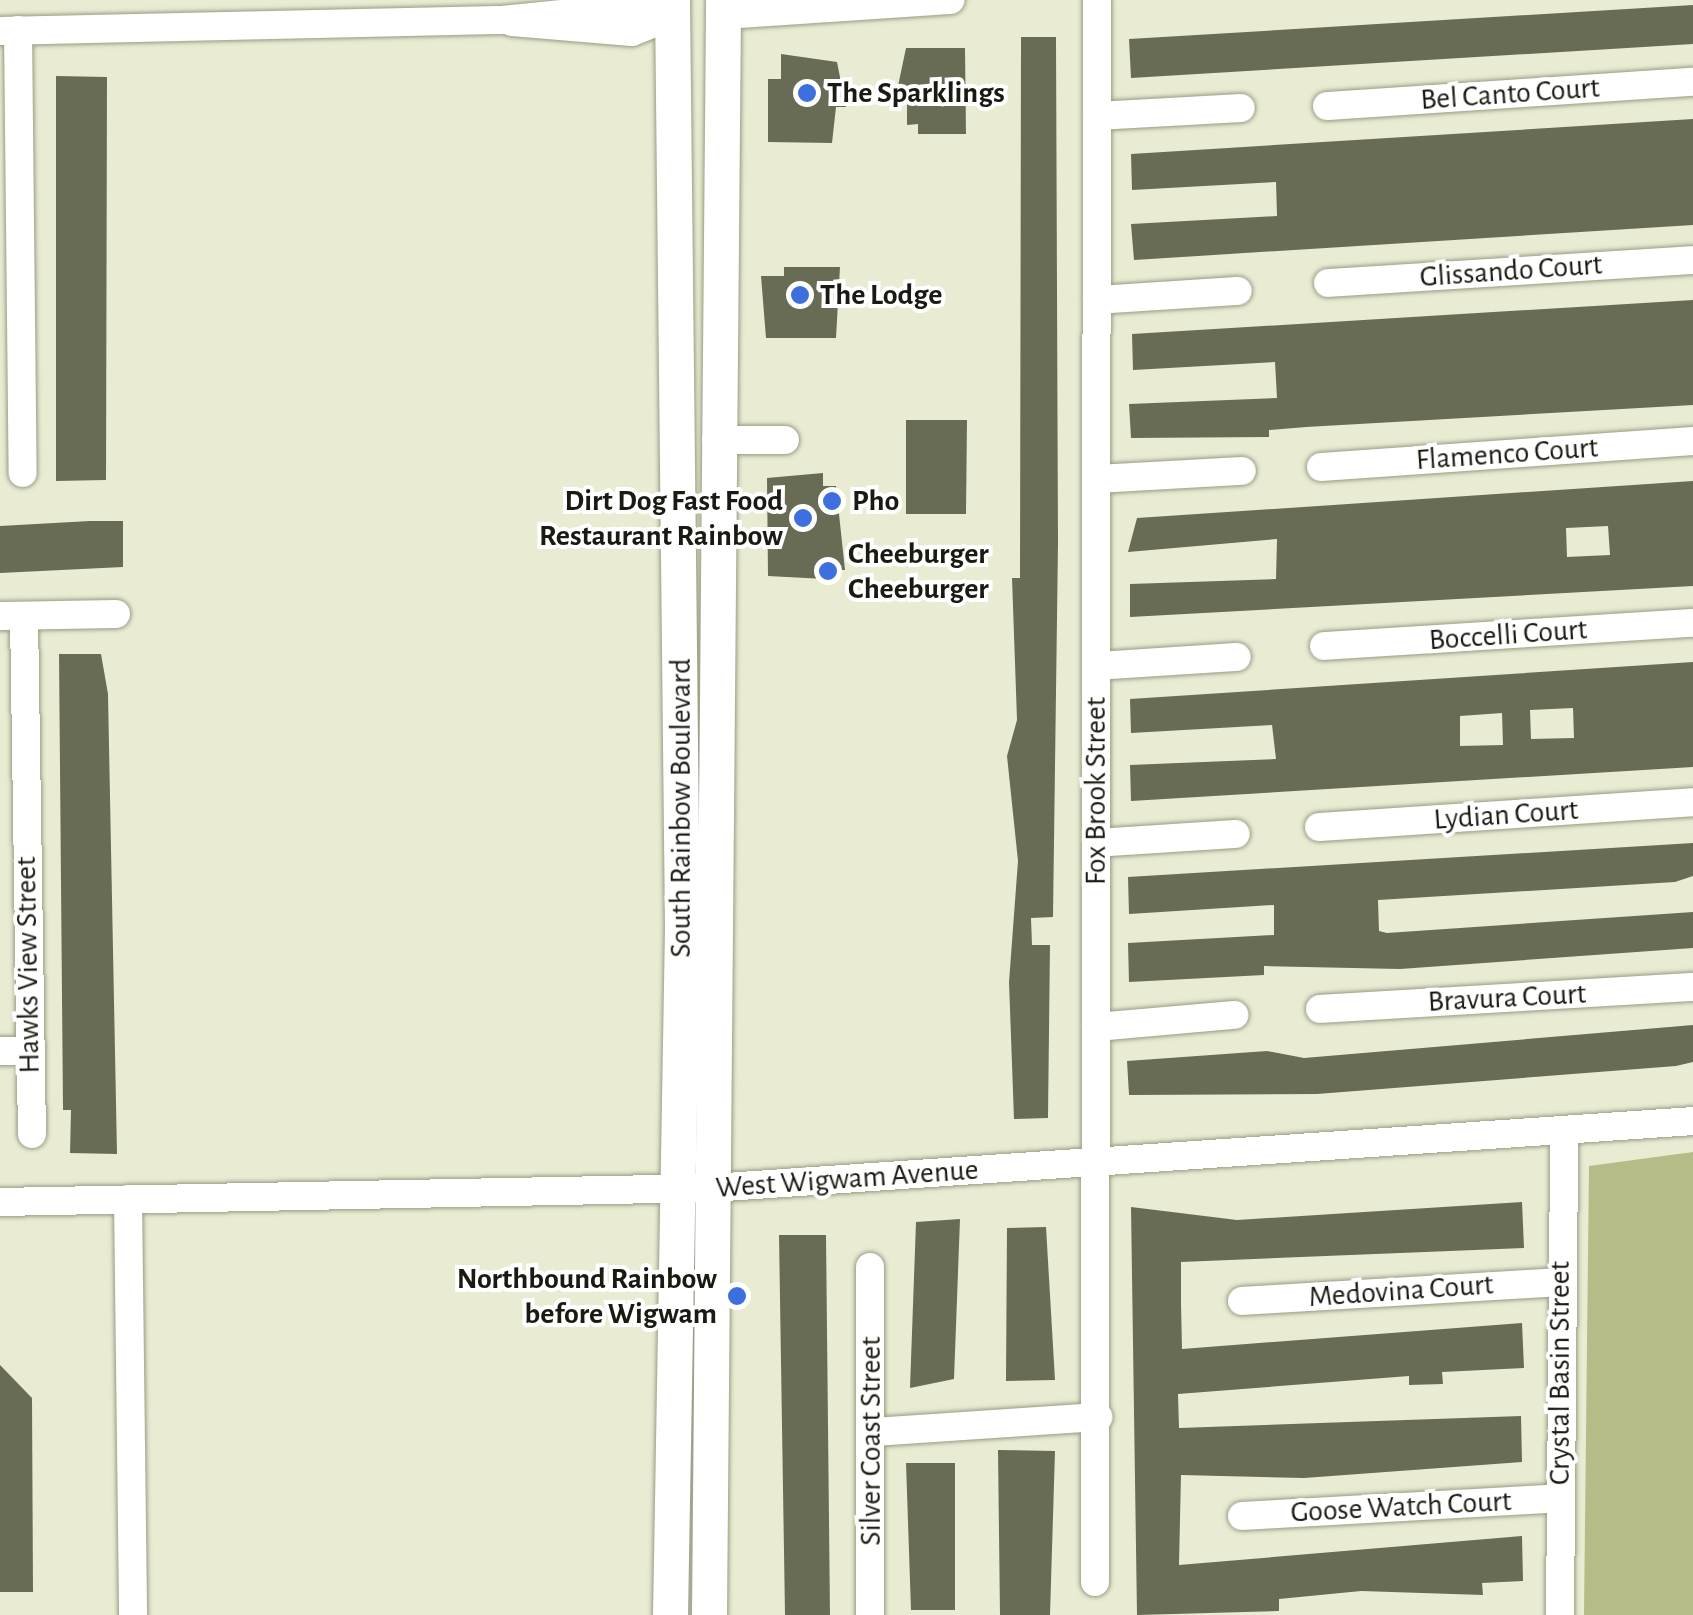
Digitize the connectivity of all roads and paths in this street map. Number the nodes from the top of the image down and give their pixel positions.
1 (951, 0) edge
2 (1098, 0) edge
3 (698, 6) edge
4 (9, 30) edge
5 (1693, 82) edge
6 (1326, 106) dead end
7 (1241, 108) dead end
8 (1098, 116) junction
9 (9, 178) edge
10 (720, 199) junction
11 (1693, 260) edge
12 (1328, 283) dead end
13 (1238, 292) dead end
14 (1097, 300) junction
15 (11, 390) edge
16 (678, 404) junction
17 (716, 440) junction
18 (785, 440) dead end
19 (1693, 441) edge
20 (1321, 467) dead end
21 (1242, 471) dead end
22 (23, 473) dead end
23 (1097, 479) junction
24 (715, 589) junction
25 (116, 614) dead end
26 (12, 616) edge
27 (1693, 623) edge
28 (680, 626) junction
29 (1324, 646) dead end
30 (1237, 657) dead end
31 (1097, 666) junction
32 (714, 785) junction
33 (1693, 802) edge
34 (1318, 827) dead end
35 (1236, 834) dead end
36 (1096, 843) junction
37 (13, 845) edge
38 (1693, 987) edge
39 (1320, 1009) dead end
40 (1234, 1015) dead end
41 (1096, 1028) junction
42 (0, 1051) edge
43 (30, 1051) junction
44 (1693, 1121) edge
45 (1564, 1130) junction
46 (32, 1134) dead end
47 (1098, 1162) junction
48 (695, 1188) junction
49 (128, 1200) junction
50 (0, 1202) edge
51 (870, 1267) dead end
52 (1560, 1282) junction
53 (1242, 1301) dead end
54 (1099, 1418) junction
55 (874, 1432) junction
56 (1560, 1498) junction
57 (1242, 1516) dead end
58 (1094, 1582) dead end
59 (673, 1610) edge
60 (133, 1615) edge
61 (710, 1615) edge
62 (870, 1615) edge
63 (1560, 1615) edge

1 - 3 street
2 - 8 street, Fox Brook Street
3 - 4 street
3 - 10 main road, South Rainbow Boulevard
3 - 10 main road
3 - 16 main road, South Rainbow Boulevard
4 - 9 street
5 - 6 street, Bel Canto Court
7 - 8 street
8 - 14 street, Fox Brook Street
9 - 15 street
10 - 17 main road, South Rainbow Boulevard
11 - 12 street, Glissando Court
13 - 14 street
14 - 23 street, Fox Brook Street
15 - 22 street
16 - 24 main road
16 - 28 main road, South Rainbow Boulevard
17 - 18 street
17 - 24 main road, South Rainbow Boulevard
19 - 20 street, Flamenco Court
21 - 23 street
23 - 31 street, Fox Brook Street
24 - 32 main road, South Rainbow Boulevard
25 - 26 street
26 - 37 street, Hawks View Street
27 - 29 street, Boccelli Court
28 - 32 main road
28 - 48 main road, South Rainbow Boulevard
30 - 31 street
31 - 36 street, Fox Brook Street
32 - 48 main road, South Rainbow Boulevard
33 - 34 street, Lydian Court
35 - 36 street
36 - 41 street, Fox Brook Street
37 - 43 street, Hawks View Street
38 - 39 street, Bravura Court
40 - 41 street
41 - 47 street, Fox Brook Street
42 - 43 street
43 - 46 street, Hawks View Street
44 - 45 street, West Wigwam Avenue
45 - 47 street, West Wigwam Avenue
45 - 52 street, Crystal Basin Street
47 - 48 street, West Wigwam Avenue
47 - 54 street, Fox Brook Street
48 - 49 street, West Wigwam Avenue
48 - 59 main road, South Rainbow Boulevard
48 - 61 main road, South Rainbow Boulevard
49 - 50 street, West Wigwam Avenue
49 - 60 street
51 - 55 street, Silver Coast Street
52 - 53 street, Medovina Court
52 - 56 street, Crystal Basin Street
54 - 55 street
54 - 58 street, Fox Brook Street
55 - 62 street, Silver Coast Street
56 - 57 street, Goose Watch Court
56 - 63 street, Crystal Basin Street

